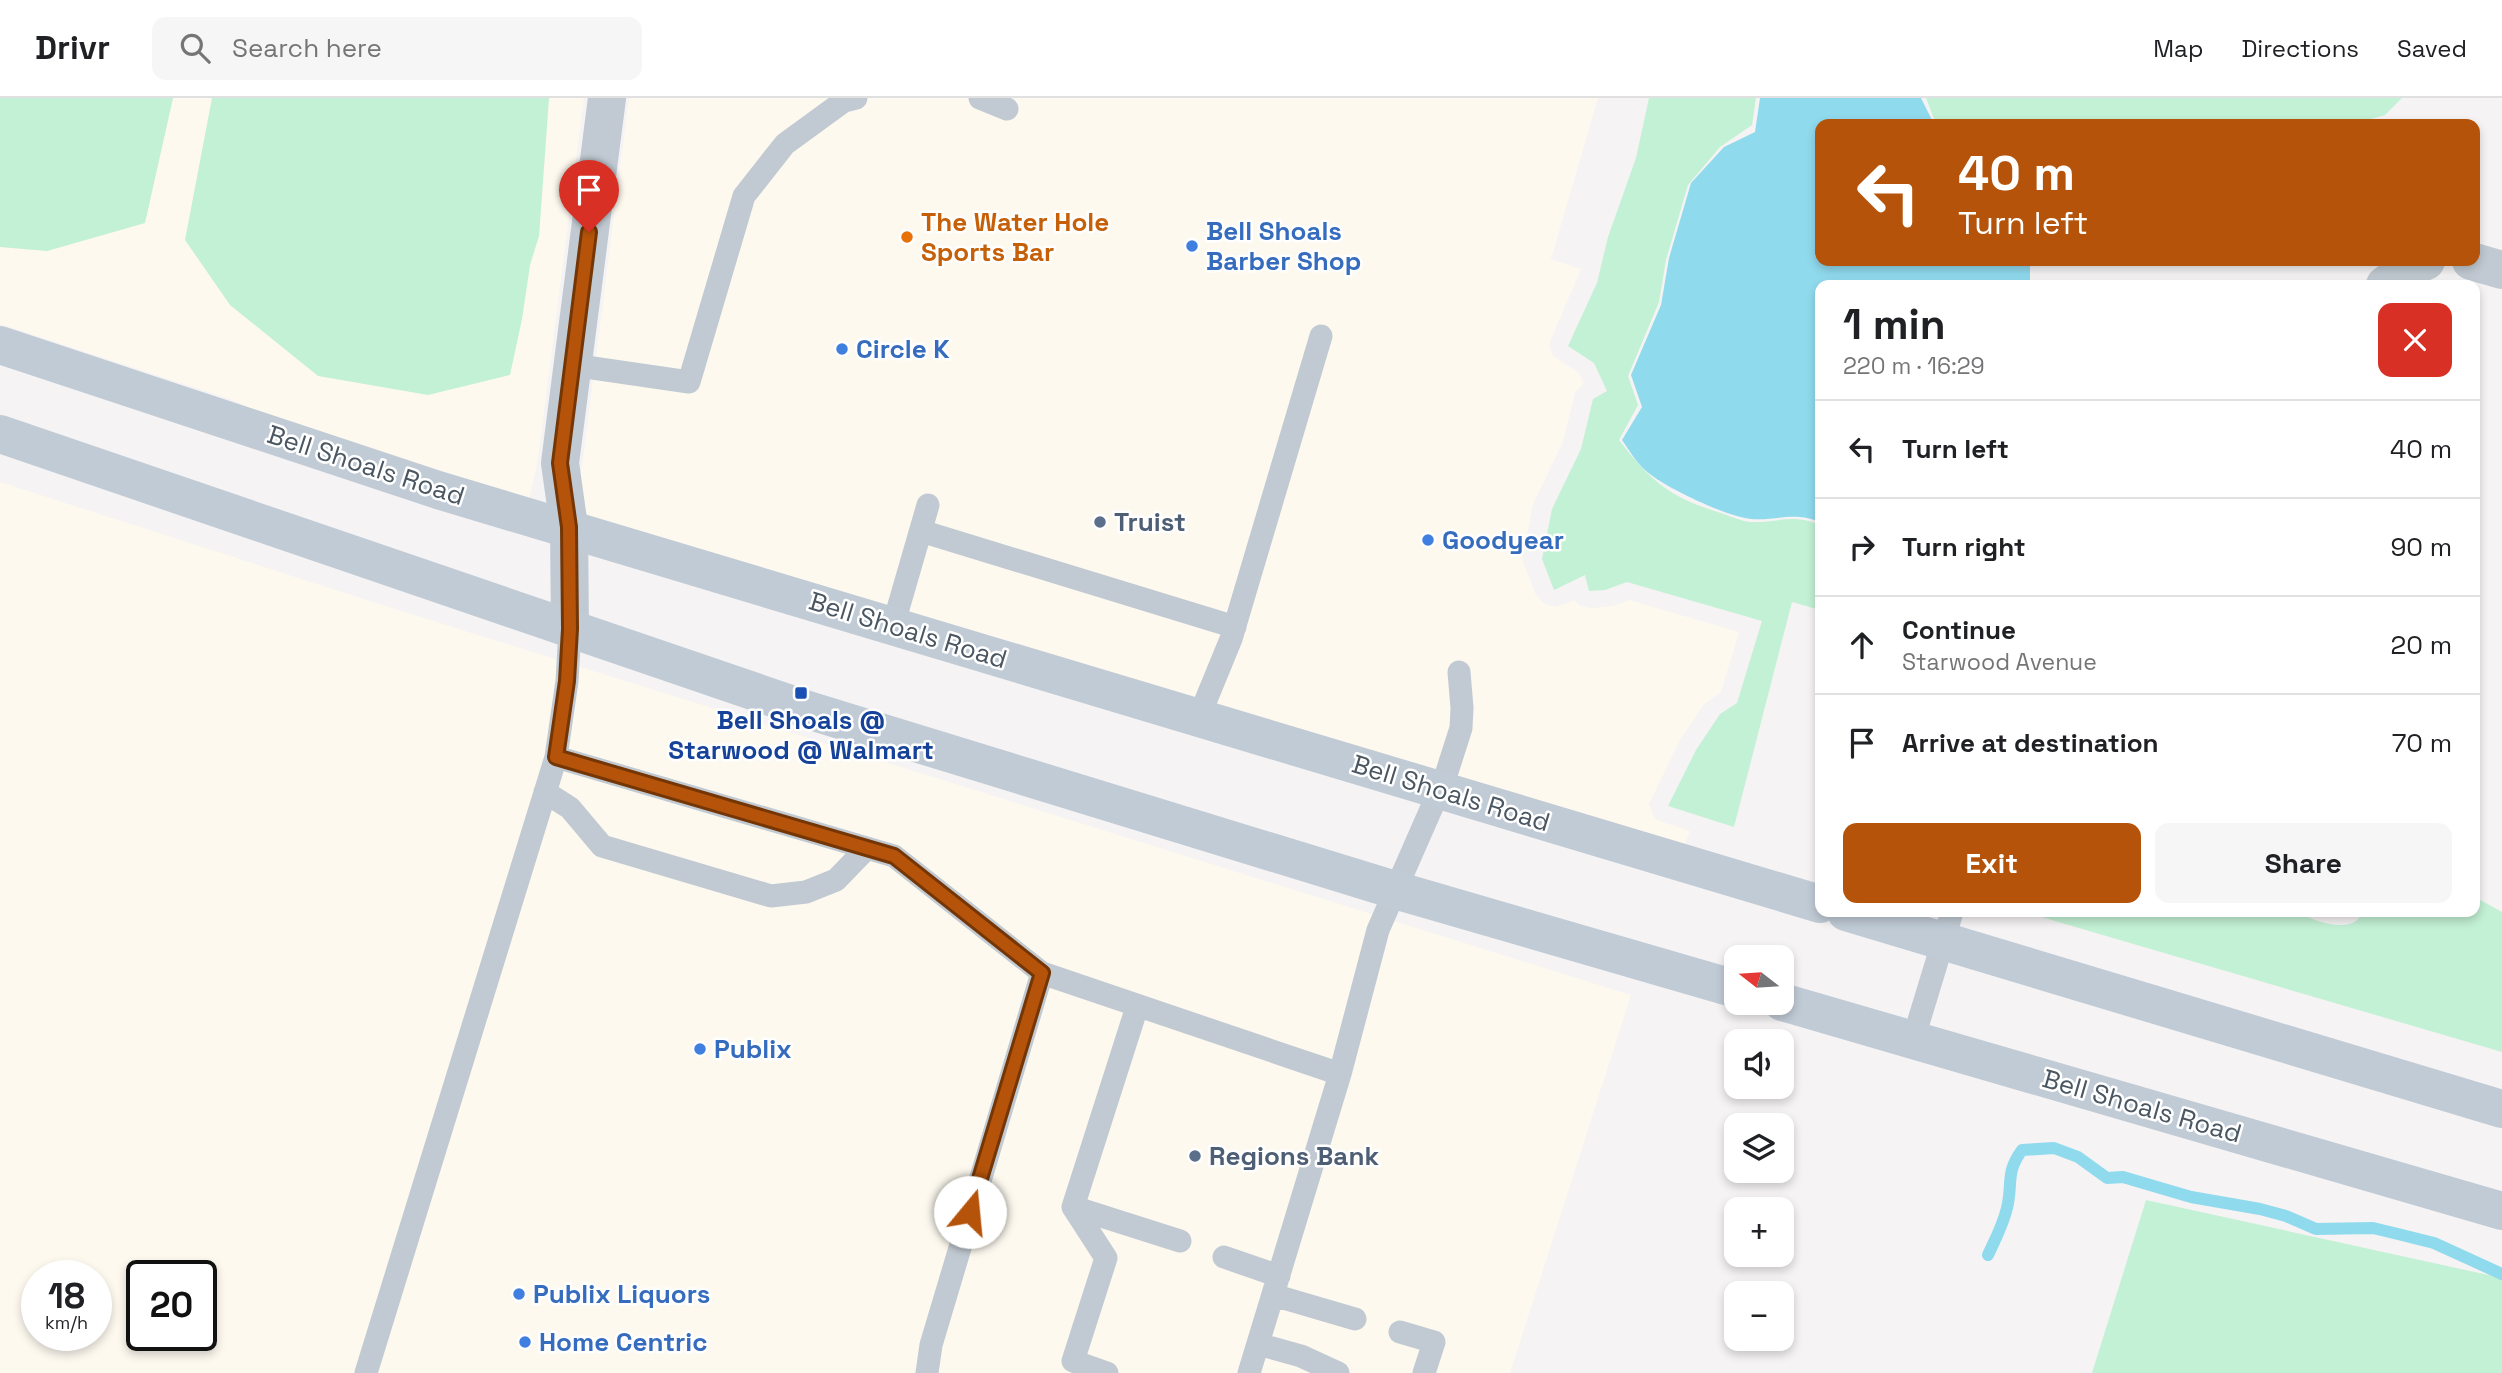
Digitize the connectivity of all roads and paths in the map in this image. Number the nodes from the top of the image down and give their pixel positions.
1 (607, 98) edge
2 (856, 98) edge
3 (980, 98) edge
4 (1007, 109) dead end
5 (2480, 264) edge
6 (2414, 266) edge
7 (2502, 270) edge
8 (2391, 280) edge
9 (1321, 336) dead end
10 (0, 345) edge
11 (572, 365) junction
12 (0, 434) edge
13 (928, 505) dead end
14 (569, 527) junction
15 (920, 531) junction
16 (893, 626) junction
17 (1235, 627) junction
18 (570, 629) junction
19 (1459, 672) dead end
20 (1199, 718) junction
21 (556, 757) junction
22 (1439, 790) junction
23 (545, 792) junction
24 (867, 848) junction
25 (1395, 890) junction
26 (1815, 903) edge
27 (1882, 917) edge
28 (1947, 926) edge
29 (1042, 973) junction
30 (1724, 986) edge
31 (1794, 1005) edge
32 (1137, 1007) junction
33 (1913, 1040) junction
34 (1340, 1074) junction
35 (2502, 1109) edge
36 (1073, 1207) junction
37 (2502, 1211) edge
38 (1180, 1241) dead end
39 (1224, 1257) dead end
40 (1276, 1285) junction
41 (1355, 1319) dead end
42 (1400, 1332) dead end
43 (1258, 1344) junction
44 (366, 1373) edge
45 (926, 1373) edge
46 (1107, 1373) edge
47 (1249, 1373) edge
48 (1338, 1373) edge
49 (1424, 1373) edge

1 - 11 street
2 - 11 lane
3 - 4 lane
5 - 7 street
6 - 8 street
9 - 17 lane
10 - 14 main road, Bell Shoals Road
11 - 14 street
12 - 18 main road
13 - 15 lane
14 - 16 main road, Bell Shoals Road
14 - 18 street
15 - 16 lane
15 - 17 lane
16 - 20 main road, Bell Shoals Road
17 - 20 lane
18 - 21 lane
18 - 25 main road
19 - 22 lane
20 - 22 main road, Bell Shoals Road
21 - 23 lane
21 - 24 lane
22 - 25 lane
22 - 26 main road, Bell Shoals Road
23 - 24 lane
23 - 44 lane
24 - 29 lane
25 - 30 main road
25 - 34 lane
27 - 28 main road
28 - 33 lane
28 - 35 main road
29 - 32 lane
29 - 45 lane
31 - 33 main road, Bell Shoals Road
32 - 34 lane
32 - 36 lane
33 - 37 main road, Bell Shoals Road
34 - 40 lane
36 - 38 lane
36 - 46 lane
39 - 40 lane
40 - 41 lane
40 - 43 lane
42 - 49 lane
43 - 47 lane
43 - 48 lane

